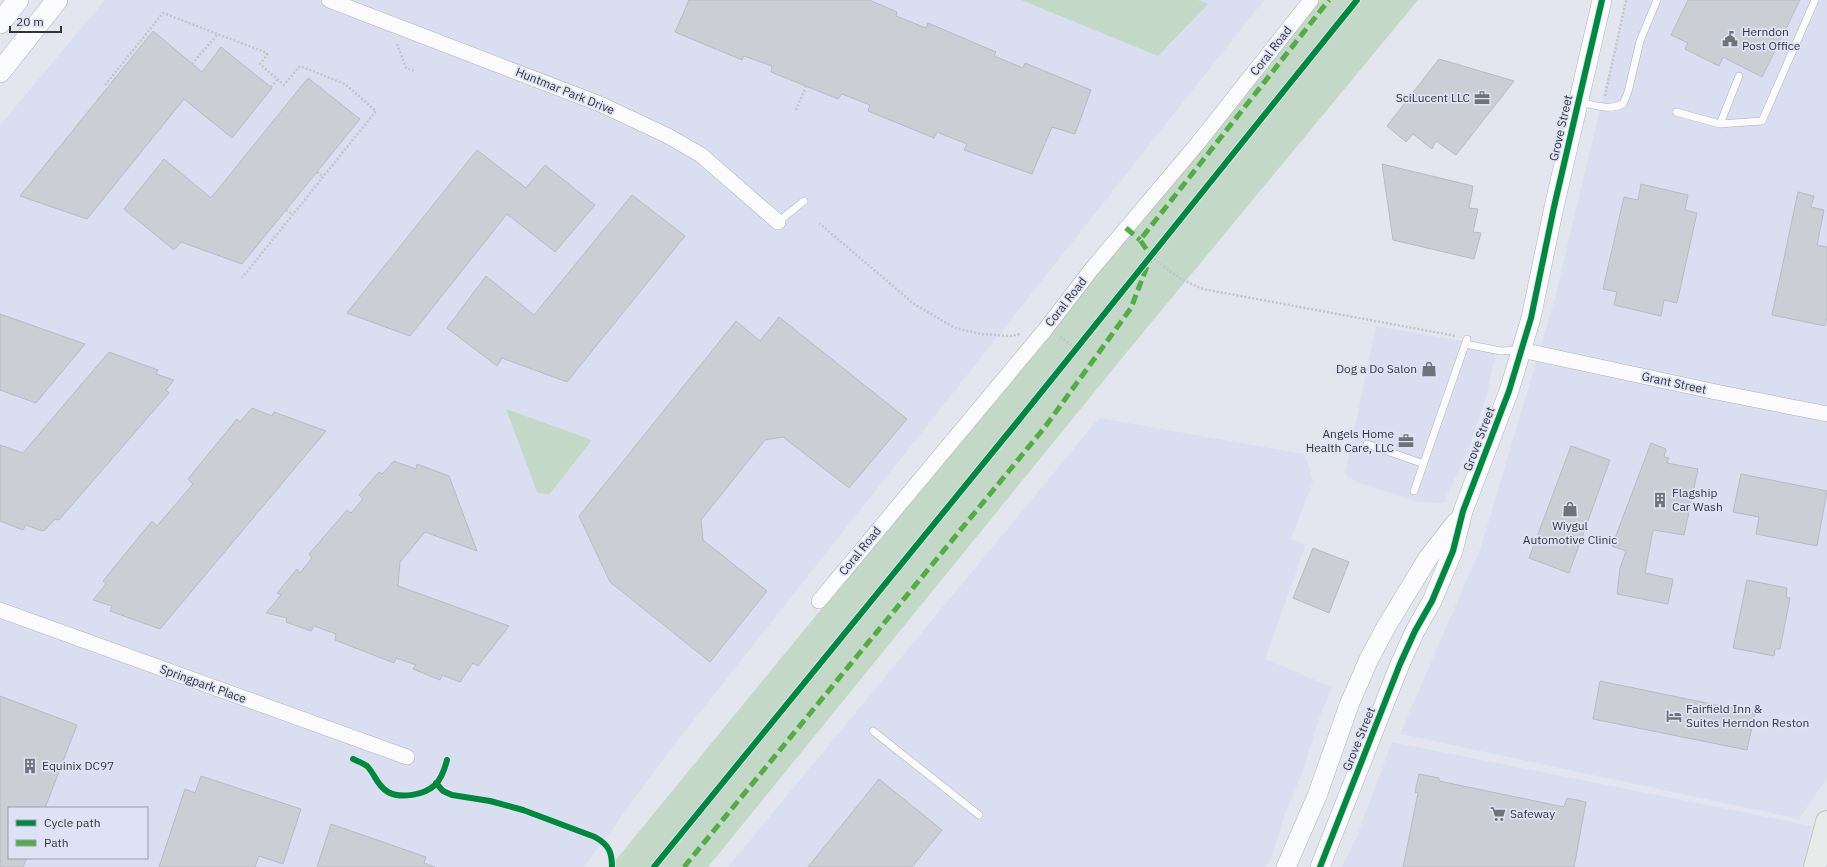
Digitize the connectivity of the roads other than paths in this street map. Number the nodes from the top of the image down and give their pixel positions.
1 (18, 0) edge
2 (58, 0) edge
3 (329, 0) edge
4 (1311, 0) edge
5 (1602, 0) edge
6 (1657, 0) edge
7 (1815, 0) edge
8 (0, 23) edge
9 (0, 72) edge
10 (1739, 76) dead end
11 (1579, 102) junction
12 (1676, 112) dead end
13 (1720, 124) junction
14 (804, 201) dead end
15 (778, 222) joint
16 (1521, 350) junction
17 (1827, 414) edge
18 (1367, 444) dead end
19 (1424, 464) junction
20 (1414, 491) dead end
21 (1463, 511) junction
22 (819, 601) dead end
23 (0, 610) edge
24 (873, 731) dead end
25 (407, 757) dead end
26 (979, 815) dead end
27 (1827, 822) edge
28 (1286, 867) edge
29 (1320, 867) edge
30 (1815, 867) edge

1 - 8 main road
2 - 9 main road
3 - 15 street, Huntmar Park Drive
4 - 22 street, Coral Road
5 - 11 street, Grove Street
6 - 11 lane
7 - 13 lane
10 - 13 lane
11 - 16 street, Grove Street
12 - 13 lane
14 - 15 lane
16 - 17 street, Grant Street
16 - 19 lane
16 - 21 street, Grove Street
18 - 19 lane
19 - 20 lane
21 - 28 street, Grove Street
21 - 29 street, Grove Street
23 - 25 street, Springpark Place
24 - 26 lane
27 - 30 main road

